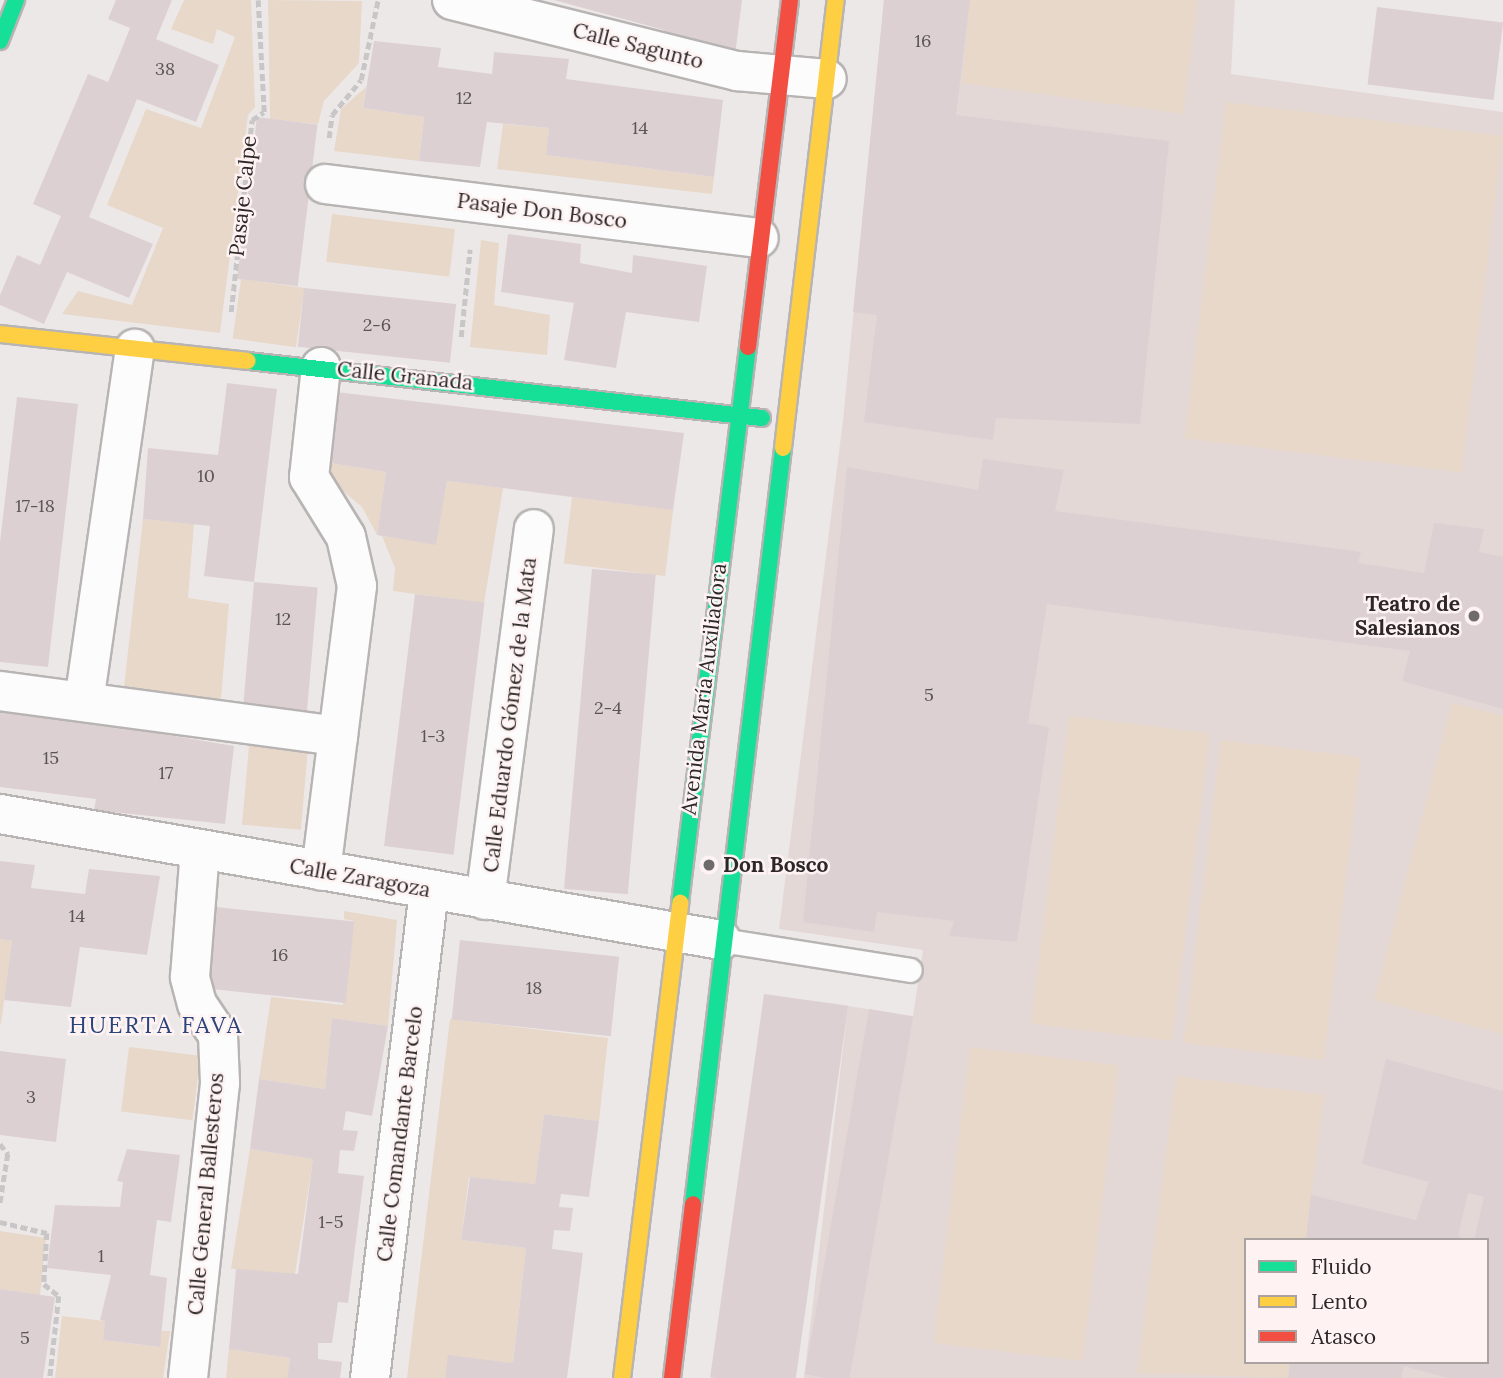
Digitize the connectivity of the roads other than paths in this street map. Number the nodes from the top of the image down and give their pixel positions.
1 (16, 0) edge
2 (452, 0) edge
3 (790, 0) edge
4 (836, 0) edge
5 (0, 41) edge
6 (781, 77) junction
7 (827, 79) junction
8 (325, 184) road end
9 (759, 237) junction
10 (0, 334) edge
11 (135, 349) junction
12 (321, 367) junction
13 (737, 411) junction
14 (780, 458) junction
15 (534, 529) dead end
16 (0, 691) edge
17 (84, 702) junction
18 (338, 736) junction
19 (0, 814) edge
20 (200, 850) junction
21 (321, 871) junction
22 (429, 890) junction
23 (485, 900) junction
24 (676, 933) junction
25 (721, 940) junction
26 (910, 970) dead end
27 (188, 1378) edge
28 (370, 1378) edge
29 (622, 1378) edge
30 (672, 1378) edge

1 - 5 street
2 - 6 street, Calle Sagunto
3 - 6 street, Avenida María Auxiliadora
4 - 7 street
6 - 7 street, Calle Sagunto
6 - 9 street, Avenida María Auxiliadora
7 - 14 street
8 - 9 street, Pasaje Don Bosco
9 - 13 street, Avenida María Auxiliadora
10 - 11 street, Calle Granada
11 - 12 street, Calle Granada
11 - 17 street
12 - 13 street, Calle Granada
12 - 18 street
13 - 14 street, Calle Granada
13 - 24 street, Avenida María Auxiliadora
14 - 25 street
15 - 23 street, Calle Eduardo Gómez de la Mata
16 - 17 street
17 - 18 street
18 - 21 street
19 - 20 street, Calle Zaragoza
20 - 21 street, Calle Zaragoza
20 - 27 street, Calle General Ballesteros
21 - 22 street, Calle Zaragoza
22 - 23 street, Calle Zaragoza
22 - 28 street, Calle Comandante Barcelo
23 - 24 street, Calle Zaragoza
24 - 25 street, Calle Zaragoza
24 - 29 street, Avenida María Auxiliadora
25 - 26 lane
25 - 30 street

